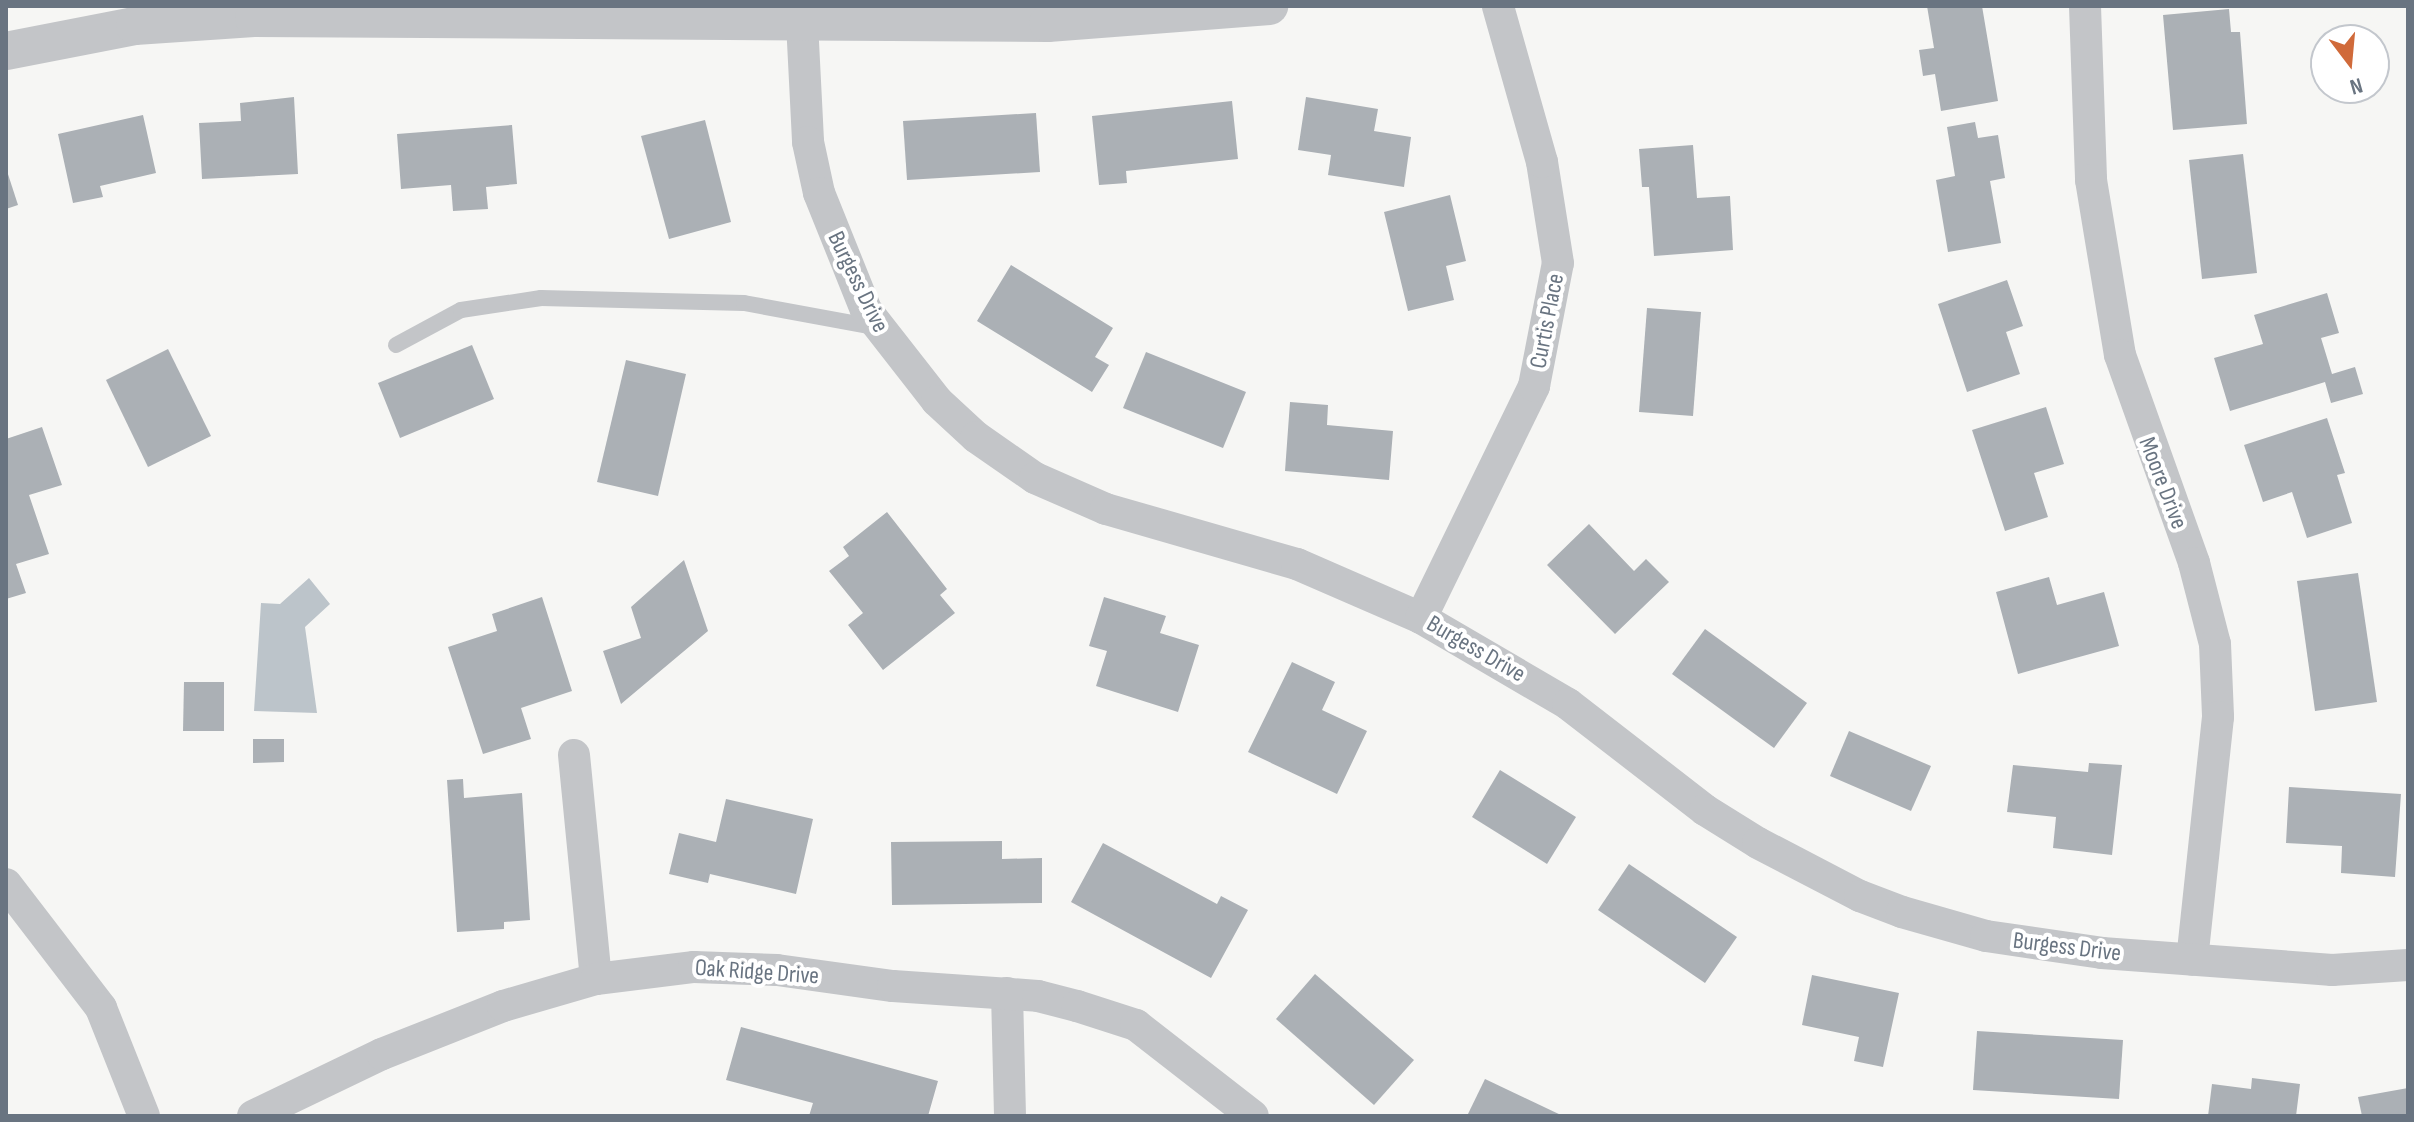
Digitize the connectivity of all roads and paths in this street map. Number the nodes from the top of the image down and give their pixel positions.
1 (1269, 6) edge
2 (1498, 6) edge
3 (2085, 6) edge
4 (134, 16) edge
5 (802, 22) junction
6 (6, 51) edge
7 (877, 327) junction
8 (396, 345) dead end
9 (1421, 618) junction
10 (574, 755) dead end
11 (6, 884) edge
12 (2192, 960) junction
13 (2408, 965) edge
14 (596, 979) junction
15 (1007, 993) junction
16 (144, 1116) edge
17 (253, 1116) edge
18 (1010, 1116) edge
19 (1253, 1116) edge

1 - 5 street
2 - 9 street, Curtis Place
3 - 12 street, Moore Drive
4 - 5 street
4 - 6 street
5 - 7 street, Burgess Drive
7 - 8 lane
7 - 9 street, Burgess Drive
9 - 12 street, Burgess Drive
10 - 14 street
11 - 16 street
12 - 13 street, Burgess Drive
14 - 15 street, Oak Ridge Drive
14 - 17 street, Oak Ridge Drive
15 - 18 street
15 - 19 street, Oak Ridge Drive

